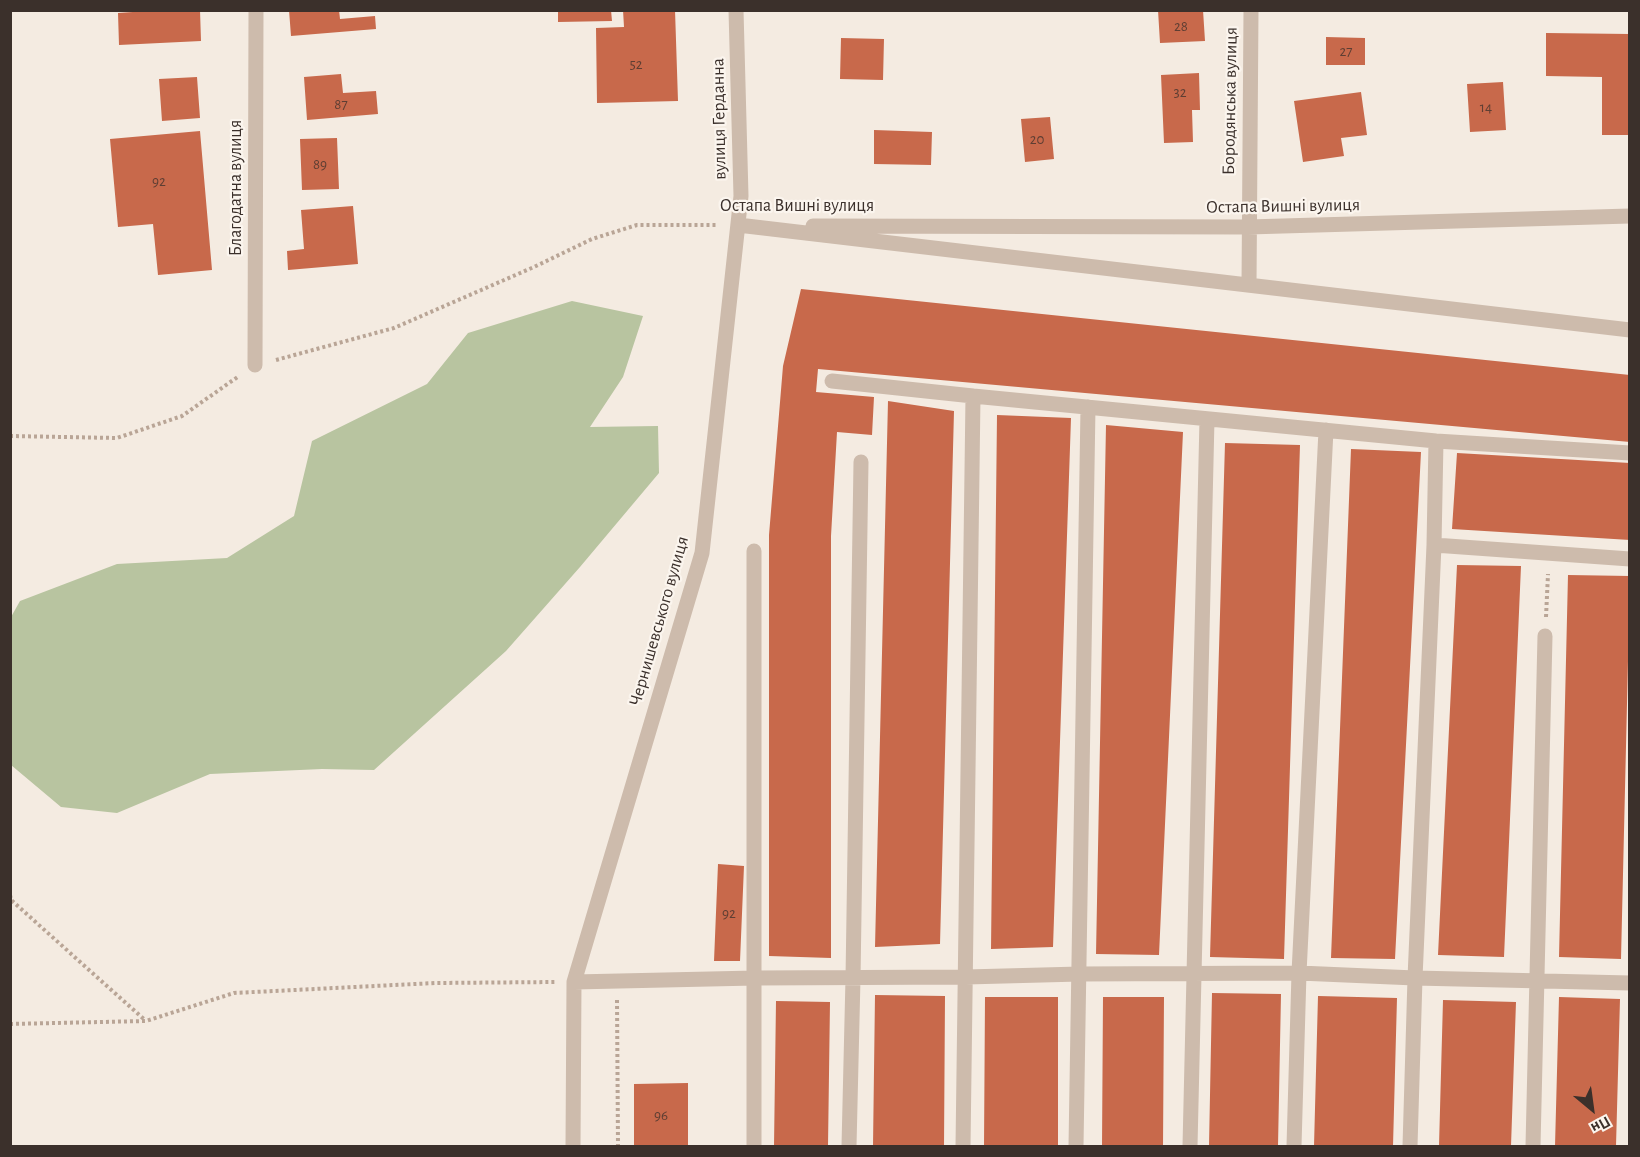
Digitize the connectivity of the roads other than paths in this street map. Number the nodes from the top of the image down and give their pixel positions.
1 (256, 10) edge
2 (736, 10) edge
3 (1251, 10) edge
4 (1629, 216) edge
5 (738, 225) junction
6 (1248, 227) junction
7 (1249, 285) junction
8 (1629, 330) edge
9 (255, 365) road end
10 (832, 381) dead end
11 (973, 396) junction
12 (1088, 407) junction
13 (1207, 419) junction
14 (1326, 430) junction
15 (1436, 441) junction
16 (1629, 453) edge
17 (861, 462) dead end
18 (1434, 545) junction
19 (754, 551) dead end
20 (1629, 559) edge
21 (1545, 636) road end
22 (1080, 974) junction
23 (1194, 974) junction
24 (1299, 974) junction
25 (966, 977) junction
26 (755, 978) junction
27 (854, 978) junction
28 (1414, 978) junction
29 (574, 982) junction
30 (1538, 982) junction
31 (1629, 983) edge
32 (573, 1146) edge
33 (754, 1146) edge
34 (849, 1146) edge
35 (963, 1146) edge
36 (1076, 1146) edge
37 (1190, 1146) edge
38 (1294, 1146) edge
39 (1410, 1146) edge
40 (1533, 1146) edge

1 - 9 street, Благодатна вулиця
2 - 5 street, вулиця Герданна
3 - 6 street, Бородянська вулиця
4 - 6 street, Остапа Вишні вулиця
5 - 6 street, Остапа Вишні вулиця
5 - 7 street
5 - 29 street, Чернишевського вулиця
6 - 7 street, Бородянська вулиця
7 - 8 street
10 - 11 street
11 - 12 street
11 - 25 street
12 - 13 street
12 - 22 street
13 - 14 street
13 - 23 street
14 - 15 street
14 - 24 street
15 - 16 street
15 - 18 street
17 - 27 street
18 - 20 street
18 - 28 street
19 - 26 street
21 - 30 street
22 - 23 street
22 - 25 street
22 - 36 street
23 - 24 street
23 - 37 street
24 - 28 street
24 - 38 street
25 - 27 street
25 - 35 street
26 - 27 street
26 - 29 street
26 - 33 street
27 - 34 street
28 - 30 street
28 - 39 street
29 - 32 street, Чернишевського вулиця
30 - 31 street
30 - 40 street

